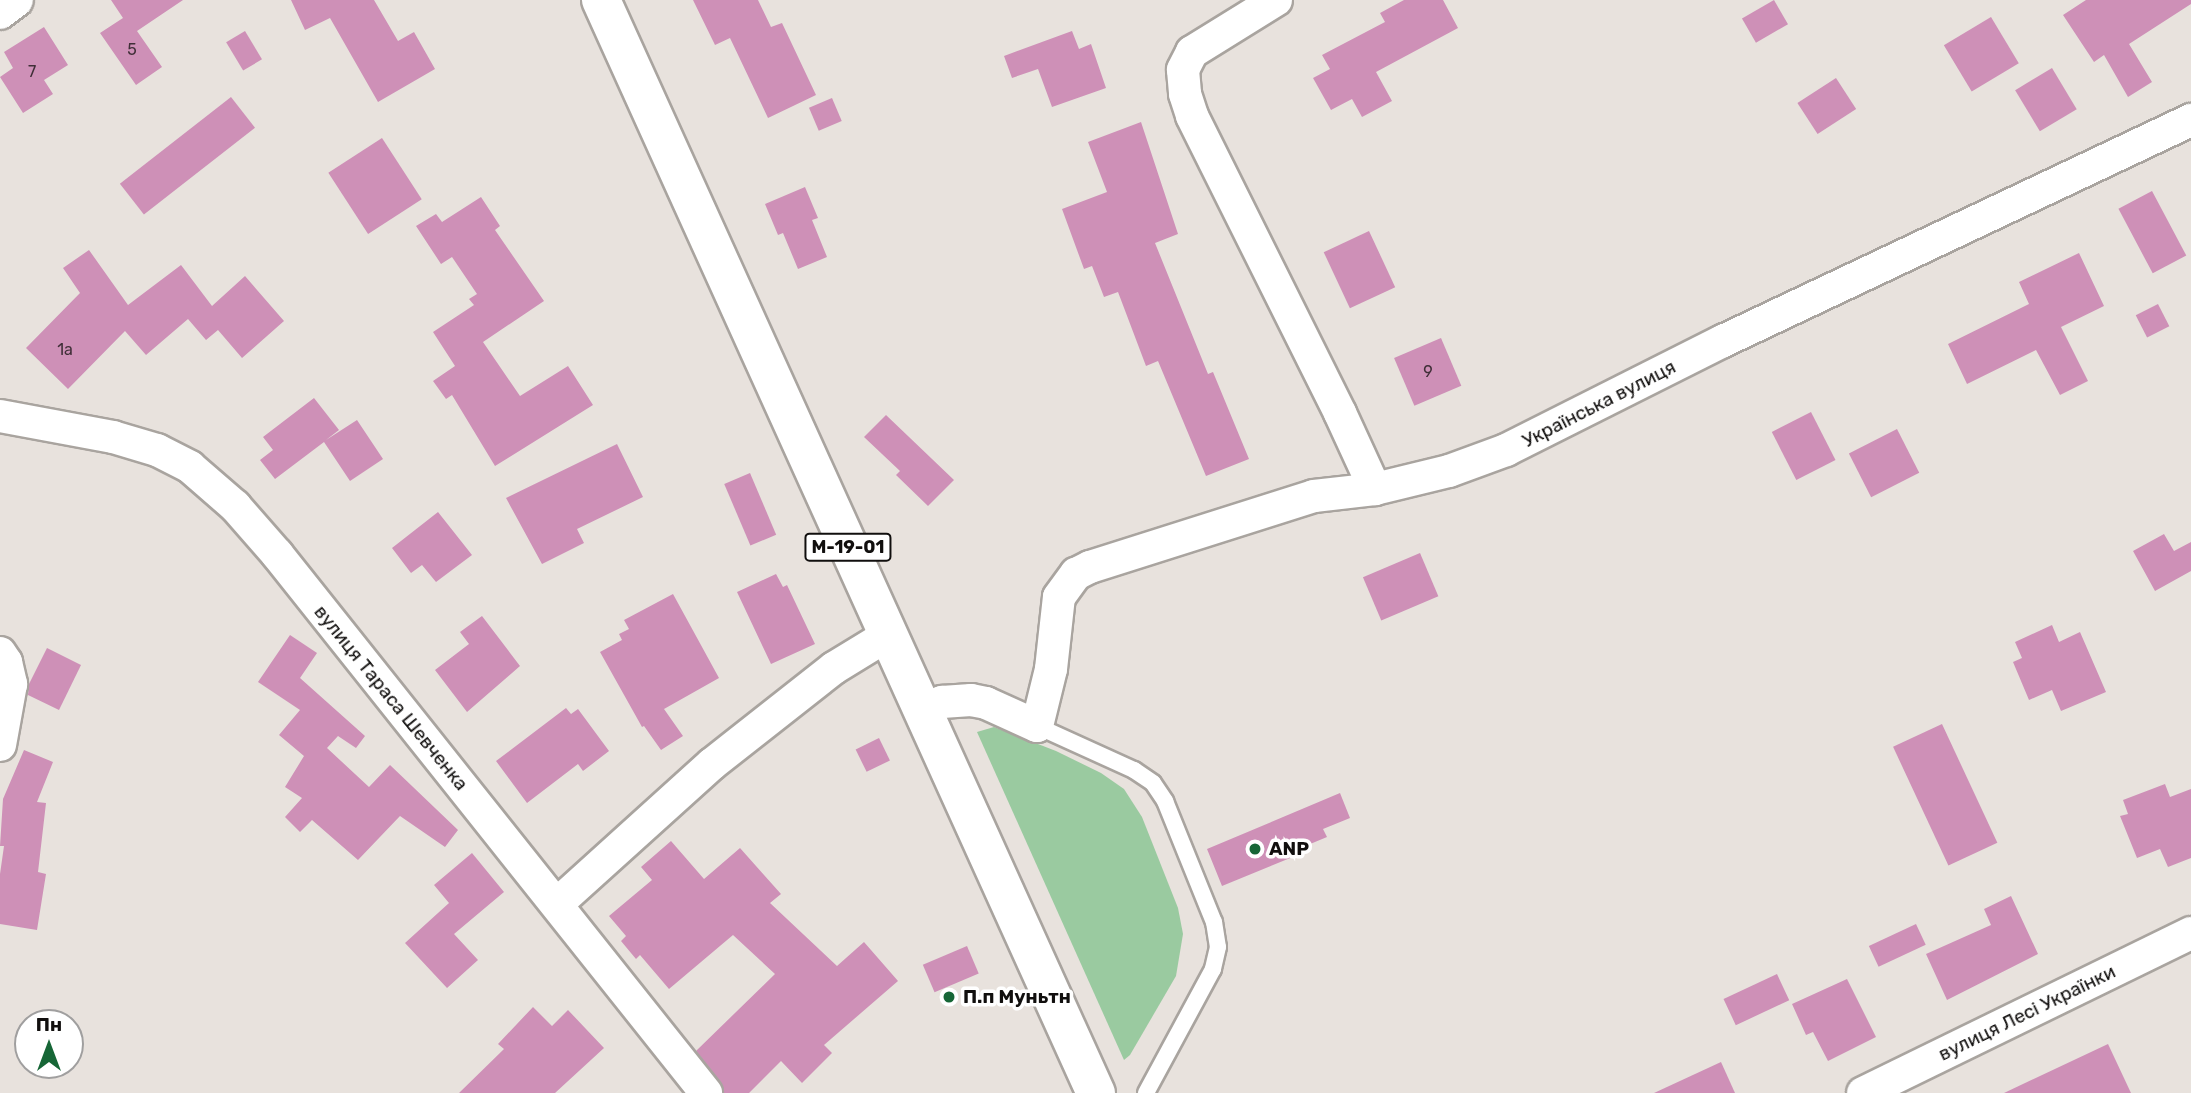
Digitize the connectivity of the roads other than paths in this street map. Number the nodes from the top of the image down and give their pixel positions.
1 (17, 0) edge
2 (601, 0) edge
3 (1276, 0) edge
4 (0, 13) edge
5 (2191, 120) edge
6 (0, 416) edge
7 (1375, 489) junction
8 (888, 635) junction
9 (0, 653) edge
10 (922, 710) junction
11 (1037, 726) junction
12 (0, 745) edge
13 (557, 904) junction
14 (2191, 933) edge
15 (706, 1093) edge
16 (1096, 1093) edge
17 (1146, 1093) edge
18 (1863, 1093) edge

1 - 4 street
2 - 8 main road, М-19-01
3 - 7 street
5 - 7 street, Українська вулиця
6 - 13 street, вулиця Тараса Шевченка
7 - 11 street, Українська вулиця
8 - 10 main road, М-19-01
8 - 13 street
9 - 12 street
10 - 11 street
10 - 16 main road, М-19-01
11 - 17 lane
13 - 15 street, вулиця Тараса Шевченка
14 - 18 street, вулиця Лесі Українки

